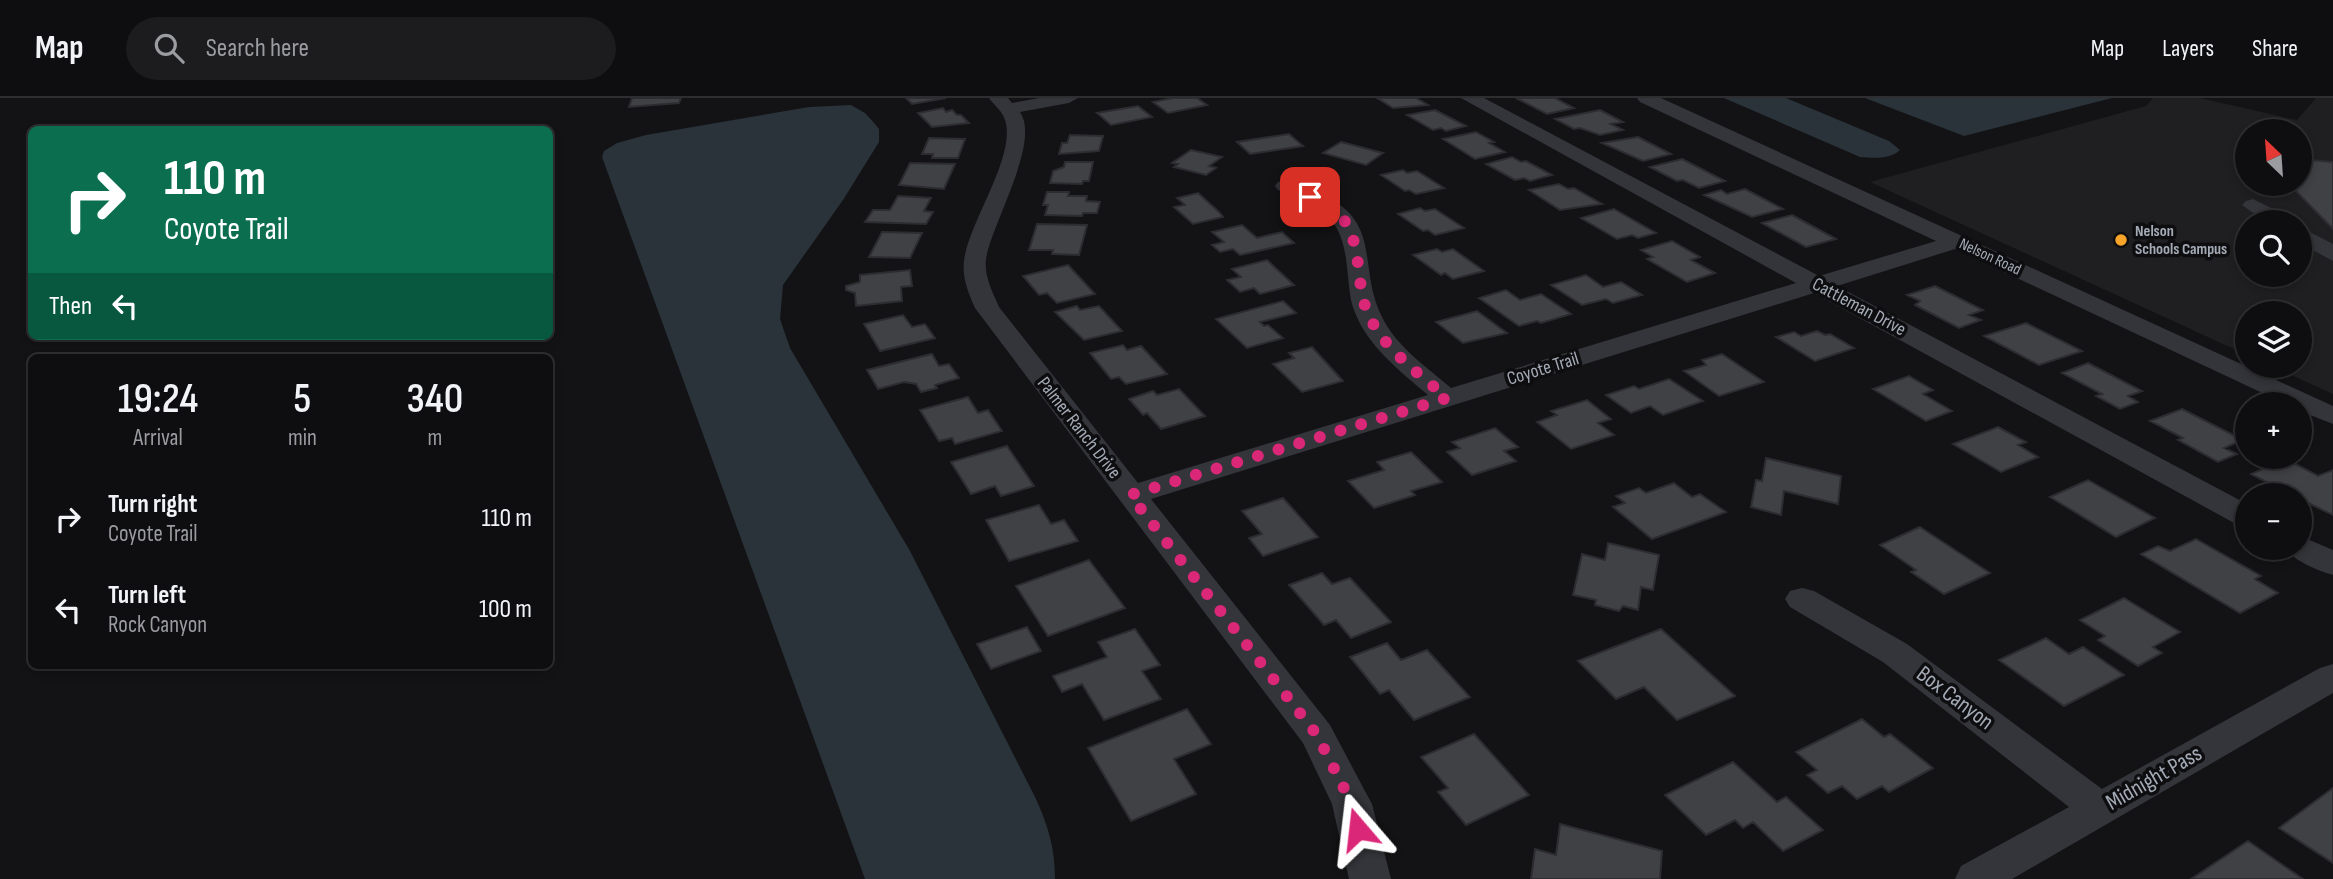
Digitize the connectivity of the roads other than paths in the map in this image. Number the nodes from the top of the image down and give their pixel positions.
1 (1069, 98) edge
2 (1470, 98) edge
3 (1646, 98) edge
4 (1003, 103) edge
5 (1285, 186) dead end
6 (2253, 205) dead end
7 (2261, 210) edge
8 (2312, 241) edge
9 (1956, 242) junction
10 (2333, 254) edge
11 (1819, 285) junction
12 (1447, 398) junction
13 (2333, 416) edge
14 (1130, 495) junction
15 (2235, 510) edge
16 (2312, 553) edge
17 (2333, 564) edge
18 (1802, 599) dead end
19 (2333, 677) edge
20 (2100, 809) junction
21 (1370, 879) edge
22 (1976, 879) edge

1 - 4 street
2 - 11 street, Cattleman Drive
3 - 9 street, Nelson Road
4 - 14 street, Palmer Ranch Drive
5 - 12 street
6 - 7 street
8 - 10 street
9 - 11 street, Coyote Trail
9 - 13 street, Nelson Road
11 - 12 street, Coyote Trail
11 - 15 street, Cattleman Drive
12 - 14 street, Coyote Trail
14 - 21 street, Palmer Ranch Drive
16 - 17 street
18 - 20 street, Box Canyon
19 - 20 street, Midnight Pass
20 - 22 street, Midnight Pass

